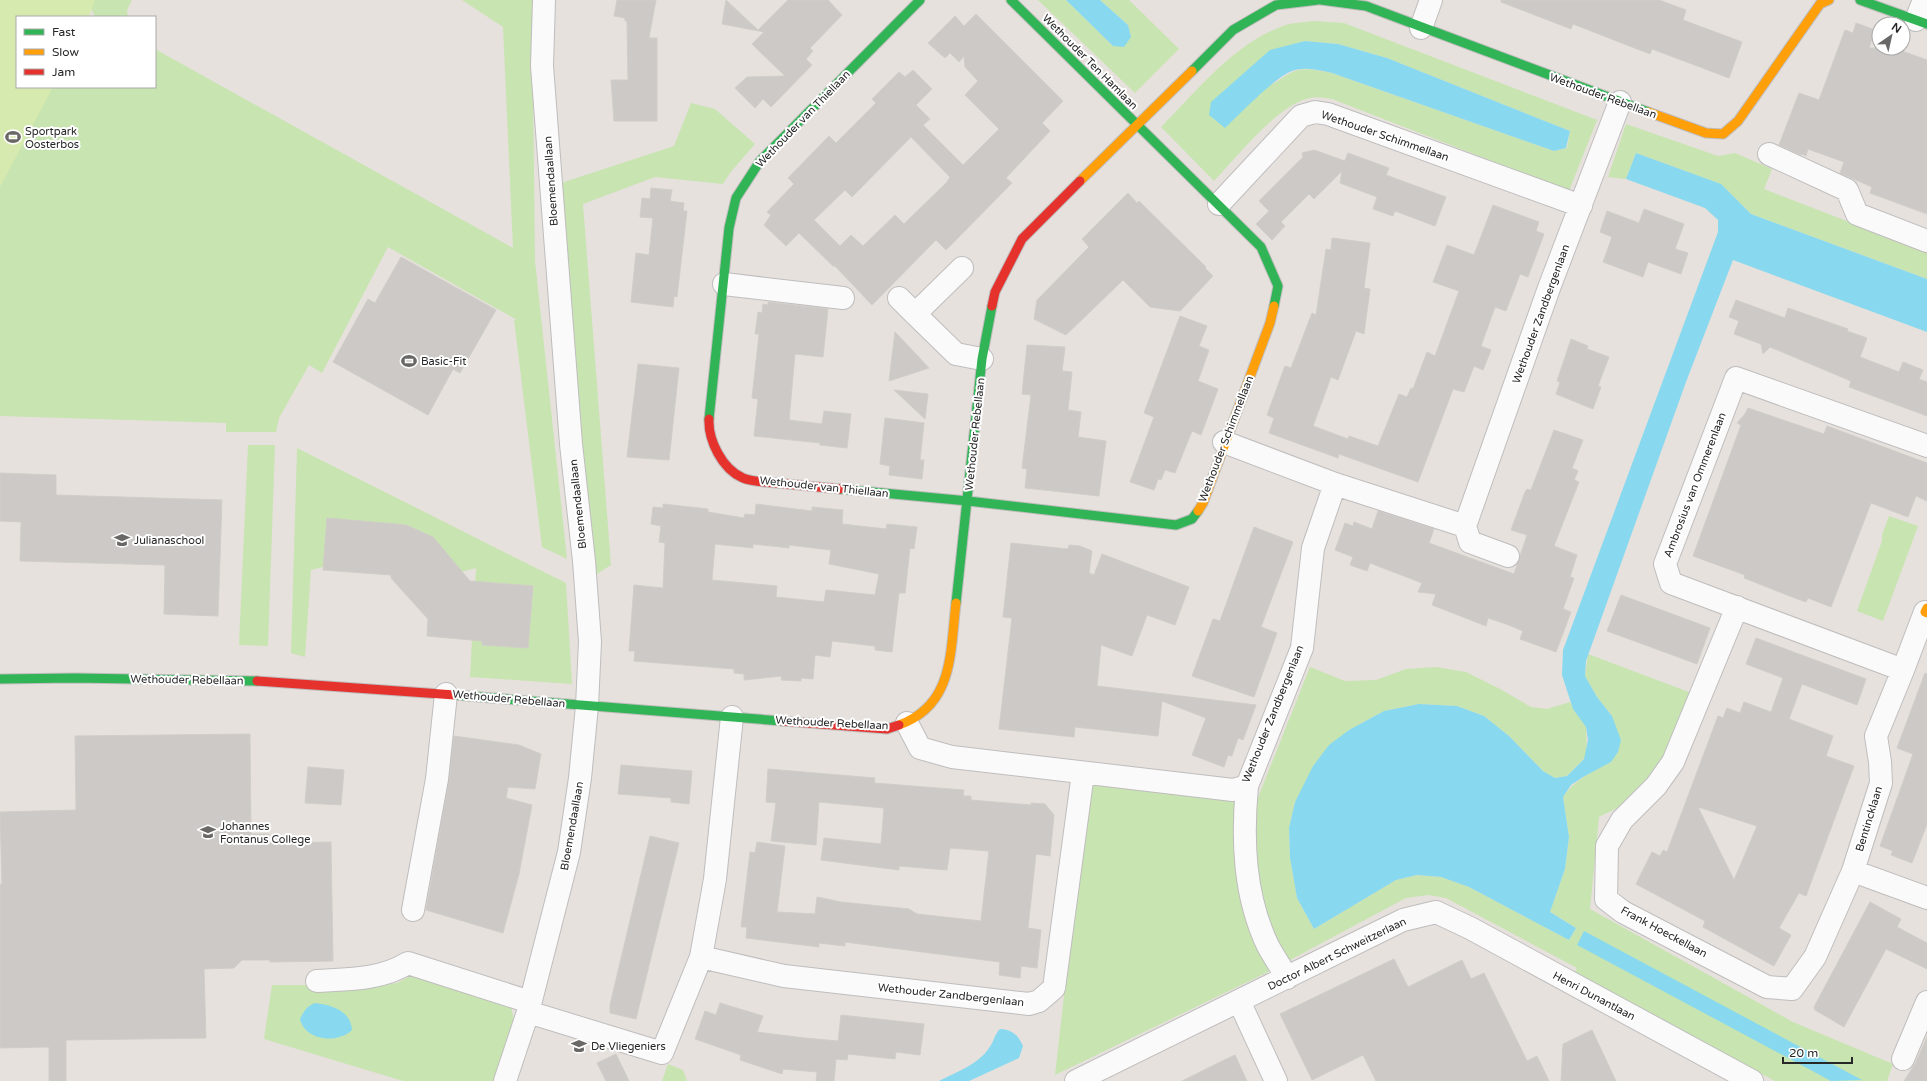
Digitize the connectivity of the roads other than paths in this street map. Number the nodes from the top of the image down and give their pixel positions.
1 (544, 0) edge
2 (920, 0) edge
3 (1011, 0) edge
4 (1319, 0) edge
5 (1431, 0) edge
6 (1829, 0) edge
7 (1860, 0) edge
8 (1922, 15) edge
9 (1421, 28) junction
10 (1620, 102) junction
11 (1136, 124) junction
12 (1769, 154) dead end
13 (1219, 204) junction
14 (1581, 206) junction
15 (1927, 241) edge
16 (962, 268) dead end
17 (724, 284) junction
18 (843, 298) dead end
19 (899, 298) dead end
20 (915, 314) junction
21 (982, 359) junction
22 (1224, 442) junction
23 (1927, 446) edge
24 (1335, 484) junction
25 (968, 501) junction
26 (1465, 526) junction
27 (1508, 556) dead end
28 (1737, 607) junction
29 (1926, 611) edge
30 (1903, 670) junction
31 (0, 679) edge
32 (446, 694) junction
33 (587, 706) junction
34 (732, 717) junction
35 (907, 723) junction
36 (1083, 773) junction
37 (1247, 786) junction
38 (1853, 871) junction
39 (1927, 898) edge
40 (413, 910) dead end
41 (1436, 912) joint
42 (701, 957) junction
43 (1287, 978) junction
44 (317, 981) dead end
45 (1239, 1001) junction
46 (1927, 1002) edge
47 (529, 1007) junction
48 (1903, 1059) dead end
49 (505, 1081) edge
50 (1076, 1081) edge
51 (1276, 1081) edge
52 (1752, 1081) edge

1 - 33 street, Bloemendaallaan
2 - 17 street, Wethouder van Thiellaan
3 - 11 street, Wethouder Ten Hamlaan
4 - 9 street, Wethouder Rebellaan
4 - 11 street, Wethouder Rebellaan
5 - 9 street
6 - 10 street, Wethouder Rebellaan
7 - 8 street
9 - 10 street, Wethouder Rebellaan
10 - 14 street, Wethouder Zandbergenlaan
11 - 13 street, Wethouder Schimmellaan
11 - 21 street, Wethouder Rebellaan
12 - 15 street
13 - 14 street, Wethouder Schimmellaan
13 - 22 street, Wethouder Schimmellaan
14 - 26 street, Wethouder Zandbergenlaan
16 - 20 street
17 - 18 street
17 - 25 street, Wethouder van Thiellaan
19 - 20 street
20 - 21 street
21 - 25 street, Wethouder Rebellaan
22 - 24 street
22 - 25 street, Wethouder Schimmellaan
23 - 28 street, Ambrosius van Ommerenlaan
24 - 26 street
24 - 37 street, Wethouder Zandbergenlaan
25 - 35 street, Wethouder Rebellaan
26 - 27 street
28 - 30 street, Ambrosius van Ommerenlaan
28 - 38 street, Frank Hoeckellaan
29 - 30 street
30 - 38 street, Bentincklaan
31 - 32 street, Wethouder Rebellaan
32 - 33 street, Wethouder Rebellaan
32 - 40 street, Wethouder Rebellaan
33 - 34 street, Wethouder Rebellaan
33 - 47 street, Bloemendaallaan
34 - 35 street, Wethouder Rebellaan
34 - 42 street
35 - 36 street, Wethouder Zandbergenlaan
36 - 37 street, Wethouder Zandbergenlaan
36 - 42 street, Wethouder Zandbergenlaan
37 - 43 street
38 - 39 street
41 - 43 street, Doctor Albert Schweitzerlaan
41 - 52 street, Henri Dunantlaan
42 - 47 street
43 - 45 street, Doctor Albert Schweitzerlaan
44 - 47 street
45 - 50 street, Doctor Albert Schweitzerlaan
45 - 51 street
46 - 48 street
47 - 49 street, Bloemendaallaan

